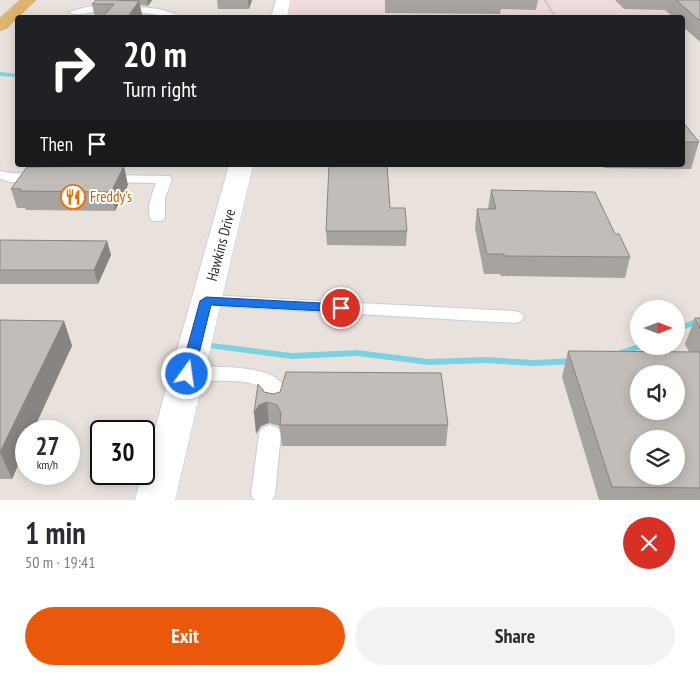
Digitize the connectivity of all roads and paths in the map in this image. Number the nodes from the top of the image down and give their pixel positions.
1 (29, 0) edge
2 (284, 0) edge
3 (545, 0) edge
4 (74, 12) dead end
5 (171, 14) dead end
6 (280, 15) edge
7 (554, 15) edge
8 (0, 26) edge
9 (241, 167) edge
10 (0, 175) edge
11 (59, 179) edge
12 (88, 179) edge
13 (157, 218) dead end
14 (206, 301) junction
15 (515, 317) dead end
16 (187, 374) junction
17 (274, 405) edge
18 (270, 434) dead end
19 (262, 495) dead end
20 (155, 500) edge

1 - 8 main road
2 - 6 street
3 - 7 path
4 - 5 lane
9 - 14 street, Hawkins Drive
10 - 11 lane
12 - 13 lane
14 - 15 lane
14 - 16 street, Hawkins Drive
16 - 17 lane
16 - 20 street, Hawkins Drive
18 - 19 lane

